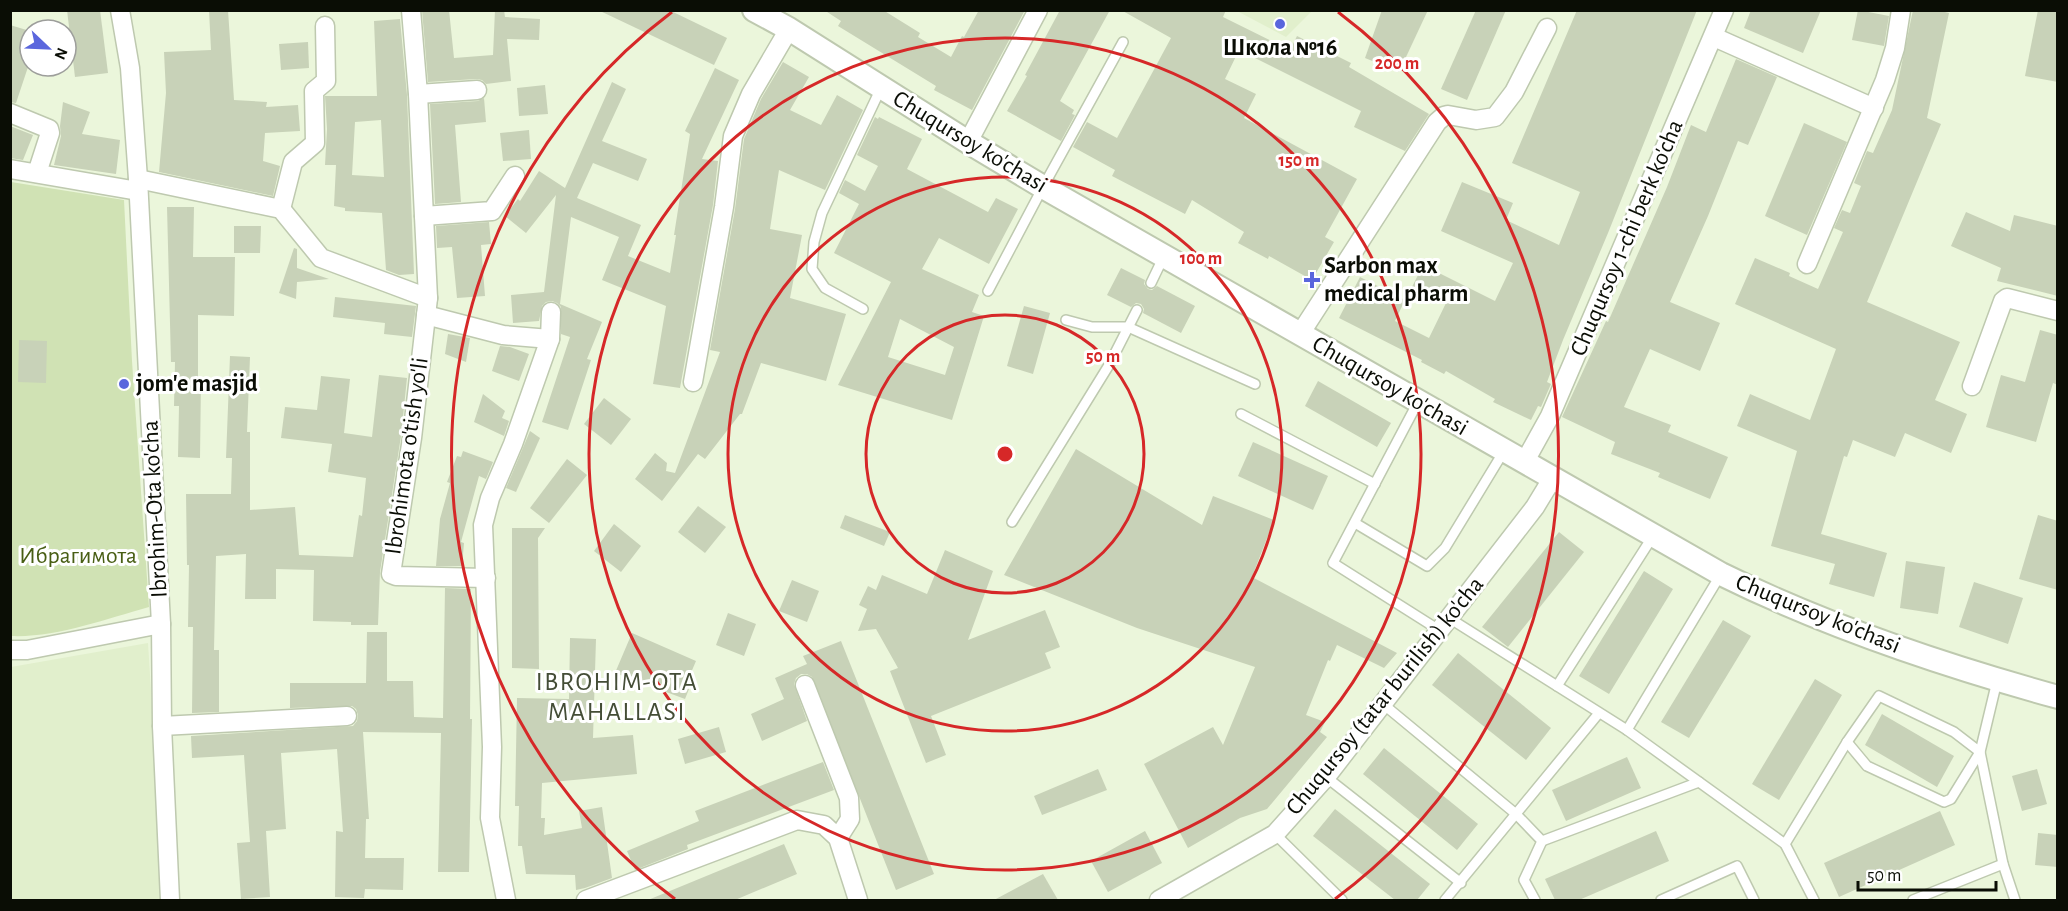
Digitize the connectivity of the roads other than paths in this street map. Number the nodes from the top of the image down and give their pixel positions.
1 (120, 10) edge
2 (411, 10) edge
3 (754, 10) edge
4 (1038, 10) edge
5 (1724, 10) edge
6 (1901, 10) edge
7 (326, 26) dead end
8 (1547, 28) dead end
9 (789, 29) junction
10 (1714, 37) junction
11 (1123, 42) dead end
12 (881, 88) junction
13 (477, 90) dead end
14 (418, 94) junction
15 (1874, 108) junction
16 (10, 113) edge
17 (968, 142) junction
18 (10, 169) edge
19 (36, 173) junction
20 (515, 176) dead end
21 (138, 185) junction
22 (1043, 187) junction
23 (281, 209) junction
24 (424, 216) junction
25 (1164, 256) junction
26 (1807, 264) dead end
27 (1151, 283) dead end
28 (988, 291) dead end
29 (427, 307) junction
30 (863, 309) dead end
31 (1137, 310) dead end
32 (2058, 311) edge
33 (551, 312) dead end
34 (1066, 320) dead end
35 (1128, 327) junction
36 (1300, 334) junction
37 (550, 339) junction
38 (693, 382) dead end
39 (1255, 384) dead end
40 (1972, 386) dead end
41 (1418, 402) junction
42 (1241, 414) dead end
43 (1504, 452) junction
44 (1524, 463) junction
45 (1552, 479) junction
46 (1375, 484) junction
47 (1012, 522) dead end
48 (1355, 523) junction
49 (1653, 536) junction
50 (1721, 574) junction
51 (486, 578) junction
52 (161, 624) junction
53 (1444, 624) junction
54 (10, 650) edge
55 (1998, 680) junction
56 (805, 685) dead end
57 (1557, 686) junction
58 (2058, 697) edge
59 (1383, 704) junction
60 (1599, 713) junction
61 (347, 716) dead end
62 (162, 726) junction
63 (1627, 730) junction
64 (1847, 742) junction
65 (1980, 752) junction
66 (1326, 777) junction
67 (1699, 782) junction
68 (1516, 814) junction
69 (1275, 834) junction
70 (838, 838) junction
71 (1542, 841) junction
72 (1785, 844) junction
73 (2003, 864) junction
74 (1461, 883) junction
75 (1167, 899) edge
76 (170, 900) edge
77 (506, 900) edge
78 (586, 900) edge
79 (858, 900) edge
80 (1342, 900) edge
81 (1445, 900) edge
82 (1535, 900) edge
83 (1661, 900) edge
84 (1754, 900) edge
85 (1814, 900) edge
86 (1913, 900) edge
87 (2015, 900) edge

1 - 21 street, Ibrohim-Ota ko'cha
2 - 14 street, Ibrohimota o'tish yo'li
3 - 9 street, Chuqursoy ko'chasi
4 - 17 street
5 - 10 street, Chuqursoy 1-chi berk ko'cha
6 - 15 street
7 - 23 street
8 - 36 street
9 - 12 street, Chuqursoy ko'chasi
9 - 38 street
10 - 15 street
10 - 44 street, Chuqursoy 1-chi berk ko'cha
11 - 22 lane
12 - 17 street, Chuqursoy ko'chasi
12 - 30 lane
13 - 14 street
14 - 24 street, Ibrohimota o'tish yo'li
15 - 26 street
16 - 19 street
17 - 22 street, Chuqursoy ko'chasi
18 - 19 street
19 - 21 street
20 - 24 street
21 - 23 street
21 - 52 street, Ibrohim-Ota ko'cha
22 - 25 street, Chuqursoy ko'chasi
22 - 28 lane
23 - 29 street
24 - 29 street, Ibrohimota o'tish yo'li
25 - 27 lane
25 - 36 street, Chuqursoy ko'chasi
29 - 37 street
29 - 51 street, Ibrohimota o'tish yo'li
31 - 35 lane
32 - 40 street
33 - 37 street
34 - 35 lane
35 - 39 lane
35 - 47 lane
36 - 41 street, Chuqursoy ko'chasi
37 - 51 street
41 - 43 street, Chuqursoy ko'chasi
41 - 46 lane
42 - 46 lane
43 - 44 street, Chuqursoy ko'chasi
43 - 48 lane
44 - 45 street, Chuqursoy ko'chasi
45 - 49 street, Chuqursoy ko'chasi
45 - 53 street, Chuqursoy (tatar burilish) ko'cha
46 - 48 lane
48 - 53 lane
49 - 50 street, Chuqursoy ko'chasi
49 - 57 lane
50 - 55 street, Chuqursoy ko'chasi
50 - 63 lane
51 - 77 street
52 - 54 street
52 - 62 street, Ibrohim-Ota ko'cha
53 - 57 lane
53 - 59 street, Chuqursoy (tatar burilish) ko'cha
55 - 58 street, Chuqursoy ko'chasi
55 - 65 lane
56 - 70 street
57 - 60 lane
59 - 66 street, Chuqursoy (tatar burilish) ko'cha
59 - 68 lane
60 - 63 lane
60 - 68 lane
61 - 62 street
62 - 76 street, Ibrohim-Ota ko'cha
63 - 67 lane
64 - 65 lane
64 - 65 lane
64 - 72 lane
65 - 73 lane
66 - 69 street, Chuqursoy (tatar burilish) ko'cha
66 - 74 lane
67 - 71 lane
67 - 72 lane
68 - 71 lane
68 - 74 lane
69 - 75 street, Chuqursoy (tatar burilish) ko'cha
69 - 80 lane
70 - 78 street
70 - 79 street
71 - 82 lane
72 - 85 lane
73 - 86 lane
73 - 87 lane
74 - 81 lane
83 - 84 lane

